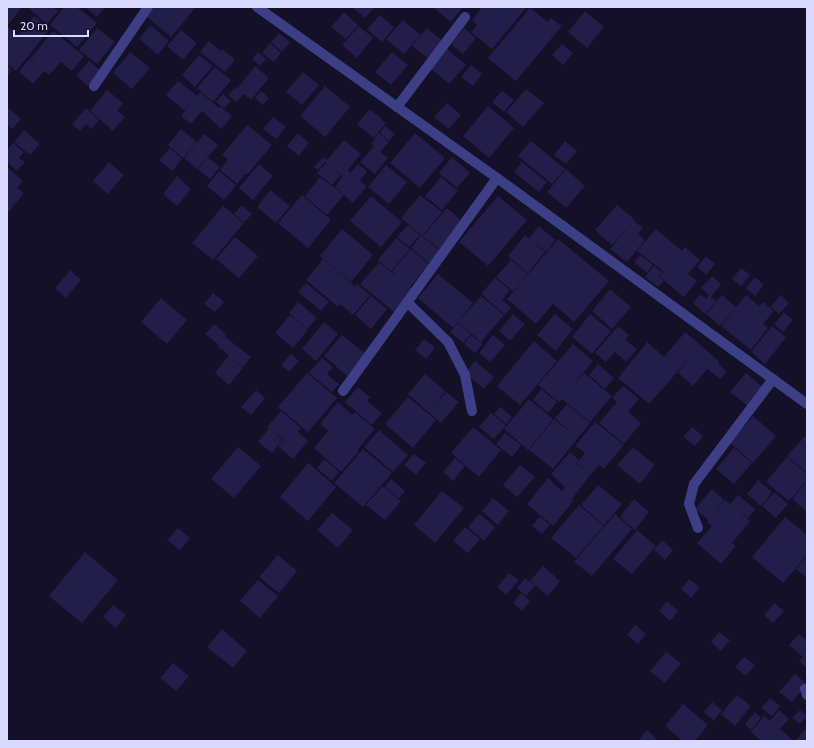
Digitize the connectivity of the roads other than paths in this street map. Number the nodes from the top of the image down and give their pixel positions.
1 (148, 7) edge
2 (257, 7) edge
3 (465, 17) dead end
4 (94, 86) dead end
5 (397, 107) junction
6 (497, 178) junction
7 (407, 302) junction
8 (773, 379) junction
9 (343, 391) dead end
10 (807, 404) edge
11 (472, 411) dead end
12 (698, 528) dead end

1 - 4 street
2 - 5 street
3 - 5 street
5 - 6 street
6 - 7 street
6 - 8 street
7 - 9 street
7 - 11 street
8 - 10 street
8 - 12 street

